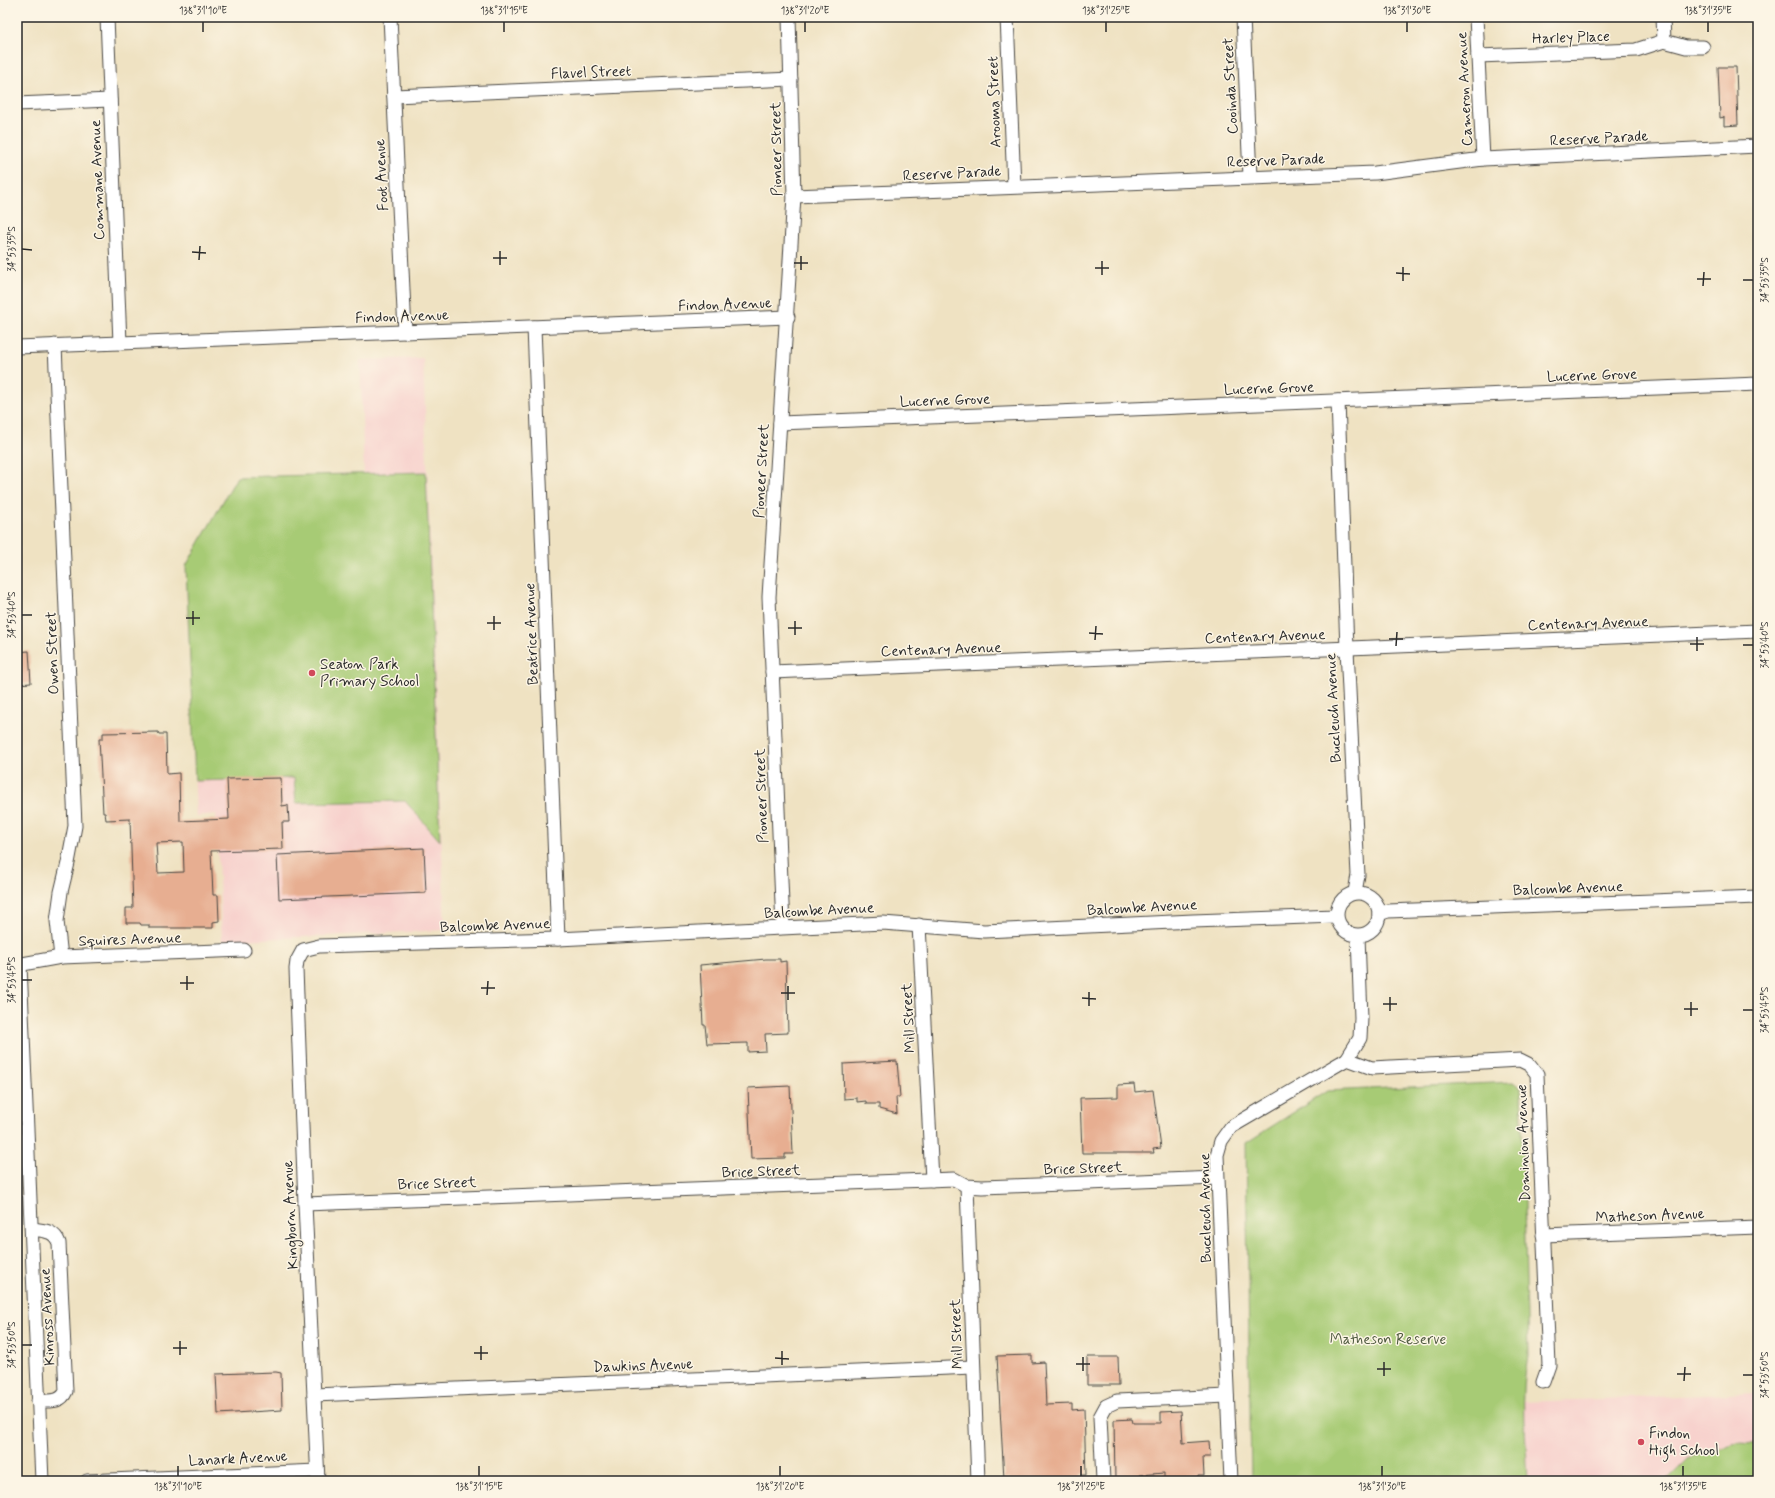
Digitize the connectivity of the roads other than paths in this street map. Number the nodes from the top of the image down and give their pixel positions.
1 (107, 17) edge
2 (390, 17) edge
3 (788, 17) edge
4 (1007, 17) edge
5 (1243, 17) edge
6 (1476, 17) edge
7 (1664, 17) edge
8 (1664, 41) junction
9 (1703, 47) dead end
10 (1478, 56) junction
11 (791, 79) junction
12 (394, 96) junction
13 (110, 100) junction
14 (17, 104) edge
15 (1758, 146) edge
16 (1483, 159) junction
17 (1250, 177) junction
18 (1014, 186) junction
19 (794, 196) junction
20 (788, 317) junction
21 (534, 327) junction
22 (405, 332) junction
23 (120, 343) junction
24 (55, 345) junction
25 (17, 347) edge
26 (1758, 384) edge
27 (1338, 401) junction
28 (780, 423) junction
29 (1758, 631) edge
30 (1347, 649) junction
31 (772, 672) junction
32 (1355, 892) junction
33 (1758, 897) edge
34 (1379, 914) junction
35 (1336, 916) junction
36 (919, 925) junction
37 (783, 927) junction
38 (1358, 936) junction
39 (558, 939) junction
40 (244, 950) dead end
41 (303, 950) joint
42 (61, 957) junction
43 (19, 965) edge
44 (1347, 1059) junction
45 (1217, 1178) junction
46 (932, 1180) junction
47 (967, 1186) junction
48 (305, 1204) junction
49 (1758, 1227) edge
50 (32, 1229) junction
51 (1543, 1235) junction
52 (973, 1367) junction
53 (1543, 1382) dead end
54 (314, 1395) junction
55 (1227, 1396) junction
56 (38, 1401) junction
57 (318, 1476) edge
58 (42, 1481) edge
59 (87, 1481) edge
60 (978, 1481) edge
61 (1103, 1481) edge
62 (1231, 1481) edge

1 - 13 street, Commane Avenue
2 - 12 street, Foot Avenue
3 - 11 street, Pioneer Street
4 - 18 street, Arooma Street
5 - 17 street, Cooinda Street
6 - 10 street, Cameron Avenue
7 - 8 street
8 - 9 street
8 - 10 street, Harley Place
10 - 16 street, Cameron Avenue
11 - 12 street, Flavel Street
11 - 19 street, Pioneer Street
12 - 22 street, Foot Avenue
13 - 14 street
13 - 23 street, Commane Avenue
15 - 16 street, Reserve Parade
16 - 17 street, Reserve Parade
17 - 18 street, Reserve Parade
18 - 19 street, Reserve Parade
19 - 20 street, Pioneer Street
20 - 21 street, Findon Avenue
20 - 28 street, Pioneer Street
21 - 22 street, Findon Avenue
21 - 39 street, Beatrice Avenue
22 - 23 street, Findon Avenue
23 - 24 street, Findon Avenue
24 - 25 street, Findon Avenue
24 - 42 street, Owen Street
26 - 27 street, Lucerne Grove
27 - 28 street, Lucerne Grove
27 - 30 street, Buccleuch Avenue
28 - 31 street, Pioneer Street
29 - 30 street, Centenary Avenue
30 - 31 street, Centenary Avenue
30 - 32 street, Buccleuch Avenue
31 - 37 street, Pioneer Street
32 - 34 street
32 - 35 street
33 - 34 street, Balcombe Avenue
34 - 38 street
35 - 36 street, Balcombe Avenue
35 - 38 street
36 - 37 street, Balcombe Avenue
36 - 46 street, Mill Street
37 - 39 street, Balcombe Avenue
38 - 44 street, Buccleuch Avenue
39 - 41 street, Balcombe Avenue
40 - 42 street, Squires Avenue
41 - 48 street, Kingborn Avenue
42 - 43 street, Squires Avenue
43 - 50 street, Kinross Avenue
44 - 45 street, Buccleuch Avenue
44 - 51 street, Dominion Avenue
45 - 47 street, Brice Street
45 - 55 street, Buccleuch Avenue
46 - 47 street, Brice Street
46 - 48 street, Brice Street
47 - 52 street, Mill Street
48 - 54 street, Kingborn Avenue
49 - 51 street, Matheson Avenue
50 - 56 street, Kinross Avenue
50 - 56 street, Kinross Avenue
51 - 53 street, Dominion Avenue
52 - 54 street, Dawkins Avenue
52 - 60 street, Mill Street
54 - 57 street, Kingborn Avenue
55 - 61 street
55 - 62 street, Buccleuch Avenue
56 - 58 street, Kinross Avenue
57 - 59 street, Lanark Avenue

